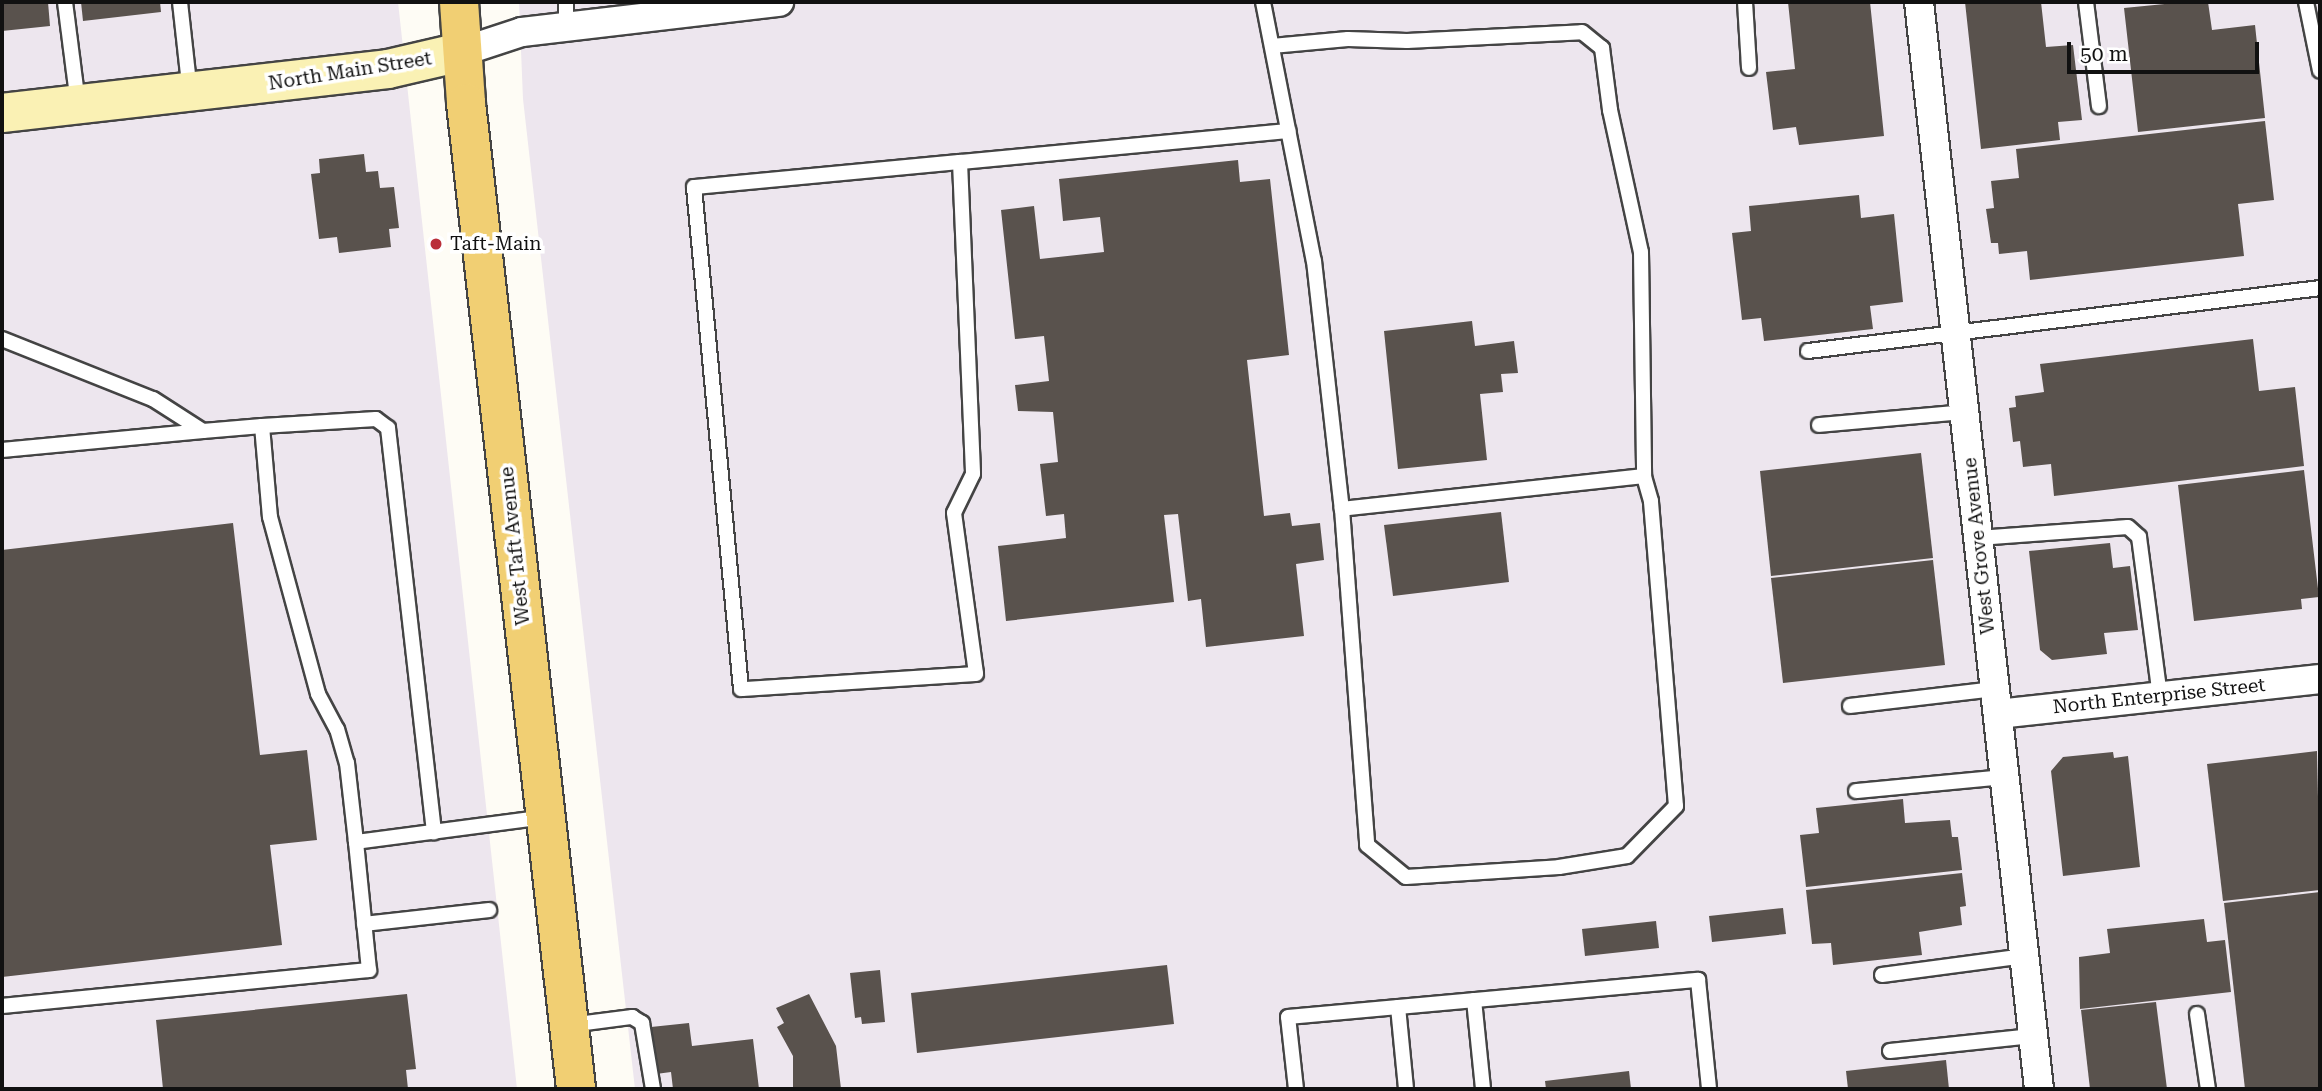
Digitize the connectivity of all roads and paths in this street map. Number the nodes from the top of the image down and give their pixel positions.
1 (65, 2) edge
2 (180, 2) edge
3 (459, 2) edge
4 (779, 2) edge
5 (1263, 2) edge
6 (1745, 2) edge
7 (1919, 2) edge
8 (2086, 2) edge
9 (2306, 2) edge
10 (733, 4) edge
11 (649, 10) edge
12 (566, 14) edge
13 (1272, 46) junction
14 (461, 52) junction
15 (1749, 68) dead end
16 (2320, 71) edge
17 (190, 93) junction
18 (78, 105) junction
19 (2099, 106) dead end
20 (2, 113) edge
21 (1289, 131) junction
22 (960, 162) junction
23 (2320, 288) edge
24 (1955, 331) junction
25 (2, 339) edge
26 (1808, 351) dead end
27 (1964, 412) junction
28 (1819, 425) dead end
29 (262, 426) junction
30 (203, 431) junction
31 (2, 450) edge
32 (1644, 476) junction
33 (1342, 509) junction
34 (1978, 538) junction
35 (2320, 679) edge
36 (2160, 696) junction
37 (1996, 701) junction
38 (1850, 706) dead end
39 (2005, 778) junction
40 (1856, 791) dead end
41 (545, 817) junction
42 (434, 831) junction
43 (356, 842) junction
44 (489, 910) dead end
45 (364, 925) junction
46 (2025, 956) junction
47 (1882, 975) dead end
48 (1474, 1000) junction
49 (2, 1006) edge
50 (1398, 1007) junction
51 (2197, 1014) dead end
52 (569, 1025) junction
53 (2032, 1036) junction
54 (1890, 1051) dead end
55 (576, 1089) edge
56 (653, 1089) edge
57 (1296, 1089) edge
58 (1406, 1089) edge
59 (1483, 1089) edge
60 (1709, 1089) edge
61 (2039, 1089) edge
62 (2208, 1089) edge

1 - 18 lane
2 - 17 lane
3 - 14 main road, West Taft Avenue
4 - 10 street, North Main Street
5 - 13 lane
6 - 15 lane
7 - 24 street, West Grove Avenue
8 - 19 lane
9 - 16 lane
10 - 11 street, North Main Street
11 - 12 street, North Main Street
12 - 14 street, North Main Street
13 - 21 lane
13 - 32 lane
14 - 17 main road, North Main Street
14 - 41 main road, West Taft Avenue
17 - 18 main road, North Main Street
18 - 20 main road, North Main Street
21 - 22 lane
21 - 33 lane
22 - 22 lane
23 - 24 lane
24 - 26 lane
24 - 27 street, West Grove Avenue
25 - 30 lane
27 - 28 lane
27 - 34 street, West Grove Avenue
29 - 30 lane
29 - 42 lane
29 - 43 lane
30 - 31 lane
32 - 33 lane
32 - 33 lane
34 - 36 lane
34 - 37 street, West Grove Avenue
35 - 36 street, North Enterprise Street
36 - 37 street, North Enterprise Street
37 - 38 lane
37 - 39 street, West Grove Avenue
39 - 40 lane
39 - 46 street, West Grove Avenue
41 - 42 lane
41 - 52 main road, West Taft Avenue
42 - 43 lane
43 - 45 lane
44 - 45 lane
45 - 49 lane
46 - 47 lane
46 - 53 street, West Grove Avenue
48 - 50 lane
48 - 59 lane
48 - 60 lane
50 - 57 lane
50 - 58 lane
51 - 62 lane
52 - 55 main road, West Taft Avenue
52 - 56 lane
53 - 54 lane
53 - 61 street, West Grove Avenue

